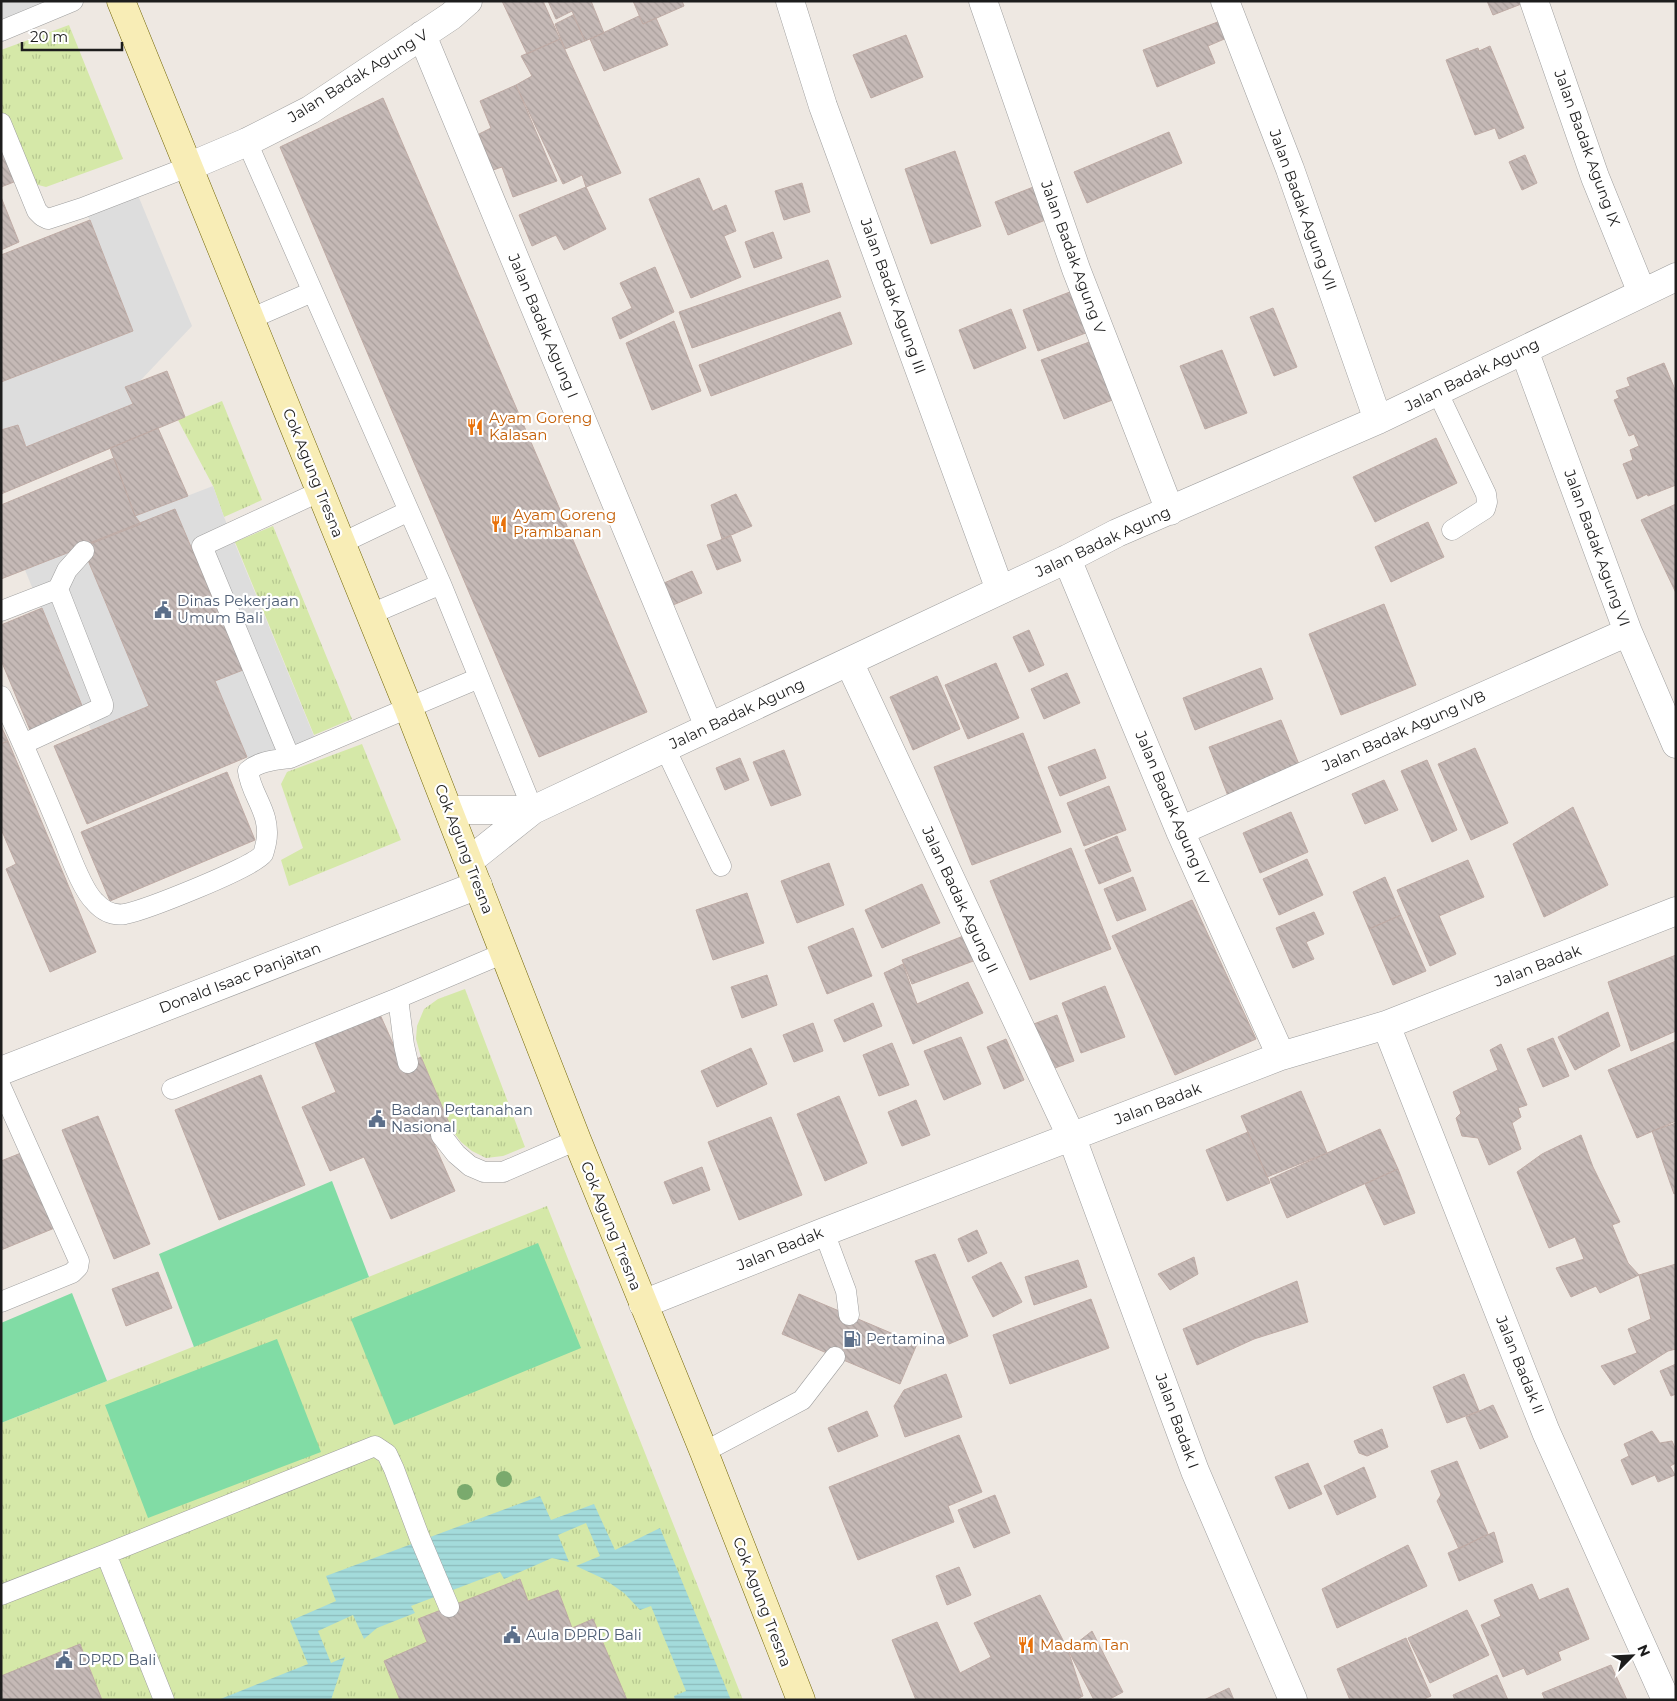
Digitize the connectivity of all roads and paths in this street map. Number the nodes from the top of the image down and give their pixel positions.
1 (74, 1) edge
2 (121, 1) edge
3 (468, 1) edge
4 (790, 1) edge
5 (983, 1) edge
6 (1224, 1) edge
7 (1534, 1) edge
8 (1, 30) edge
9 (422, 36) junction
10 (1, 123) edge
11 (247, 142) junction
12 (188, 167) junction
13 (1676, 277) edge
14 (312, 292) junction
15 (1642, 293) junction
16 (250, 319) junction
17 (1524, 350) junction
18 (1438, 391) junction
19 (1378, 420) junction
20 (321, 491) junction
21 (409, 511) junction
22 (1170, 511) junction
23 (1452, 530) dead end
24 (342, 543) junction
25 (84, 551) dead end
26 (1067, 559) junction
27 (441, 584) junction
28 (58, 589) junction
29 (1000, 590) junction
30 (1, 611) edge
31 (371, 614) junction
32 (1628, 632) junction
33 (849, 662) junction
34 (479, 678) junction
35 (1, 696) edge
36 (408, 707) junction
37 (709, 727) junction
38 (23, 744) junction
39 (1676, 744) edge
40 (666, 748) junction
41 (290, 758) junction
42 (449, 810) junction
43 (533, 810) junction
44 (1180, 830) junction
45 (721, 866) dead end
46 (474, 873) junction
47 (1676, 911) edge
48 (504, 953) junction
49 (398, 998) junction
50 (1386, 1026) junction
51 (1281, 1056) junction
52 (408, 1064) dead end
53 (1, 1071) edge
54 (1, 1087) edge
55 (172, 1089) dead end
56 (441, 1135) dead end
57 (1072, 1138) junction
58 (576, 1140) junction
59 (824, 1232) junction
60 (1, 1302) edge
61 (643, 1304) junction
62 (849, 1315) dead end
63 (835, 1357) dead end
64 (704, 1452) junction
65 (106, 1554) junction
66 (1, 1595) edge
67 (447, 1602) dead end
68 (164, 1700) edge
69 (801, 1700) edge
70 (1293, 1700) edge
71 (1666, 1700) edge

1 - 8 lane
2 - 12 main road, Cok Agung Tresna
3 - 9 street, Jalan Badak Agung V
4 - 29 street, Jalan Badak Agung III
5 - 22 street, Jalan Badak Agung V
6 - 19 street, Jalan Badak Agung VII
7 - 15 street, Jalan Badak Agung IX
9 - 11 street, Jalan Badak Agung V
9 - 37 street, Jalan Badak Agung I
10 - 12 lane
11 - 12 street, Jalan Badak Agung V
11 - 14 lane
12 - 16 main road, Cok Agung Tresna
13 - 15 street, Jalan Badak Agung
14 - 16 lane
14 - 21 lane
15 - 17 street, Jalan Badak Agung
16 - 20 main road, Cok Agung Tresna
17 - 18 street, Jalan Badak Agung
17 - 32 street, Jalan Badak Agung VI
18 - 19 street, Jalan Badak Agung
18 - 23 lane
19 - 22 street, Jalan Badak Agung
20 - 24 main road, Cok Agung Tresna
20 - 41 lane
21 - 24 lane
21 - 27 lane
22 - 26 street, Jalan Badak Agung
24 - 31 main road, Cok Agung Tresna
25 - 28 lane
26 - 29 street, Jalan Badak Agung
26 - 44 street, Jalan Badak Agung IV
27 - 31 lane
27 - 34 lane
28 - 30 lane
28 - 38 lane
29 - 33 street, Jalan Badak Agung
31 - 36 main road, Cok Agung Tresna
32 - 39 street, Jalan Badak Agung VI
32 - 44 street, Jalan Badak Agung IVB
33 - 37 street, Jalan Badak Agung
33 - 57 street, Jalan Badak Agung II
34 - 36 lane
34 - 43 lane
35 - 38 lane
36 - 41 lane
36 - 42 main road, Cok Agung Tresna
37 - 40 street, Jalan Badak Agung
38 - 41 lane
40 - 43 street, Jalan Badak Agung
40 - 45 lane
42 - 43 street, Jalan Badak Agung
42 - 46 main road, Cok Agung Tresna
43 - 46 street, Jalan Badak Agung
44 - 51 street, Jalan Badak Agung IV
46 - 48 main road, Cok Agung Tresna
46 - 53 street, Donald Isaac Panjaitan
47 - 50 street, Jalan Badak
48 - 49 lane
48 - 58 main road, Cok Agung Tresna
49 - 52 lane
49 - 55 lane
50 - 51 street, Jalan Badak
50 - 71 street, Jalan Badak II
51 - 57 street, Jalan Badak
54 - 60 lane
56 - 58 lane
57 - 59 street, Jalan Badak
57 - 70 street, Jalan Badak I
58 - 61 main road, Cok Agung Tresna
59 - 61 street, Jalan Badak
59 - 62 lane
61 - 64 main road, Cok Agung Tresna
63 - 64 lane
64 - 69 main road, Cok Agung Tresna
65 - 66 lane
65 - 67 lane
65 - 68 lane

